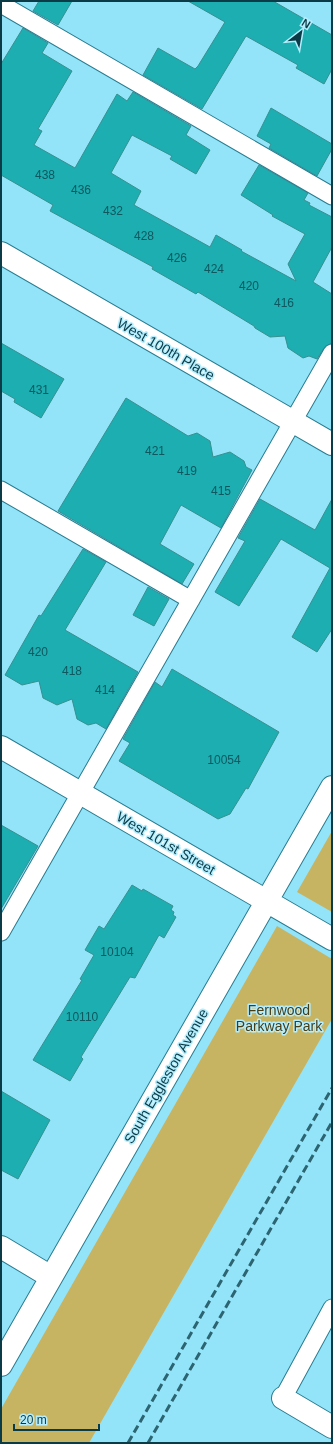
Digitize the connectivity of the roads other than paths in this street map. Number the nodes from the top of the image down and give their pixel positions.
1 (1, 4) edge
2 (332, 196) edge
3 (1, 253) edge
4 (332, 353) edge
5 (293, 422) junction
6 (332, 444) edge
7 (1, 490) edge
8 (191, 600) junction
9 (1, 748) edge
10 (332, 787) edge
11 (80, 793) junction
12 (267, 901) junction
13 (1, 932) edge
14 (332, 939) edge
15 (1, 1247) edge
16 (51, 1277) junction
17 (332, 1308) edge
18 (1, 1365) edge
19 (283, 1398) joint
20 (332, 1427) edge

1 - 2 lane
3 - 5 street, West 100th Place
4 - 5 lane
5 - 6 street, West 100th Place
5 - 8 lane
7 - 8 lane
8 - 11 lane
9 - 11 street, West 101st Street
10 - 12 street, South Eggleston Avenue
11 - 12 street, West 101st Street
11 - 13 lane
12 - 14 street, West 101st Street
12 - 16 street, South Eggleston Avenue
15 - 16 street
16 - 18 street, South Eggleston Avenue
17 - 19 lane
19 - 20 street

